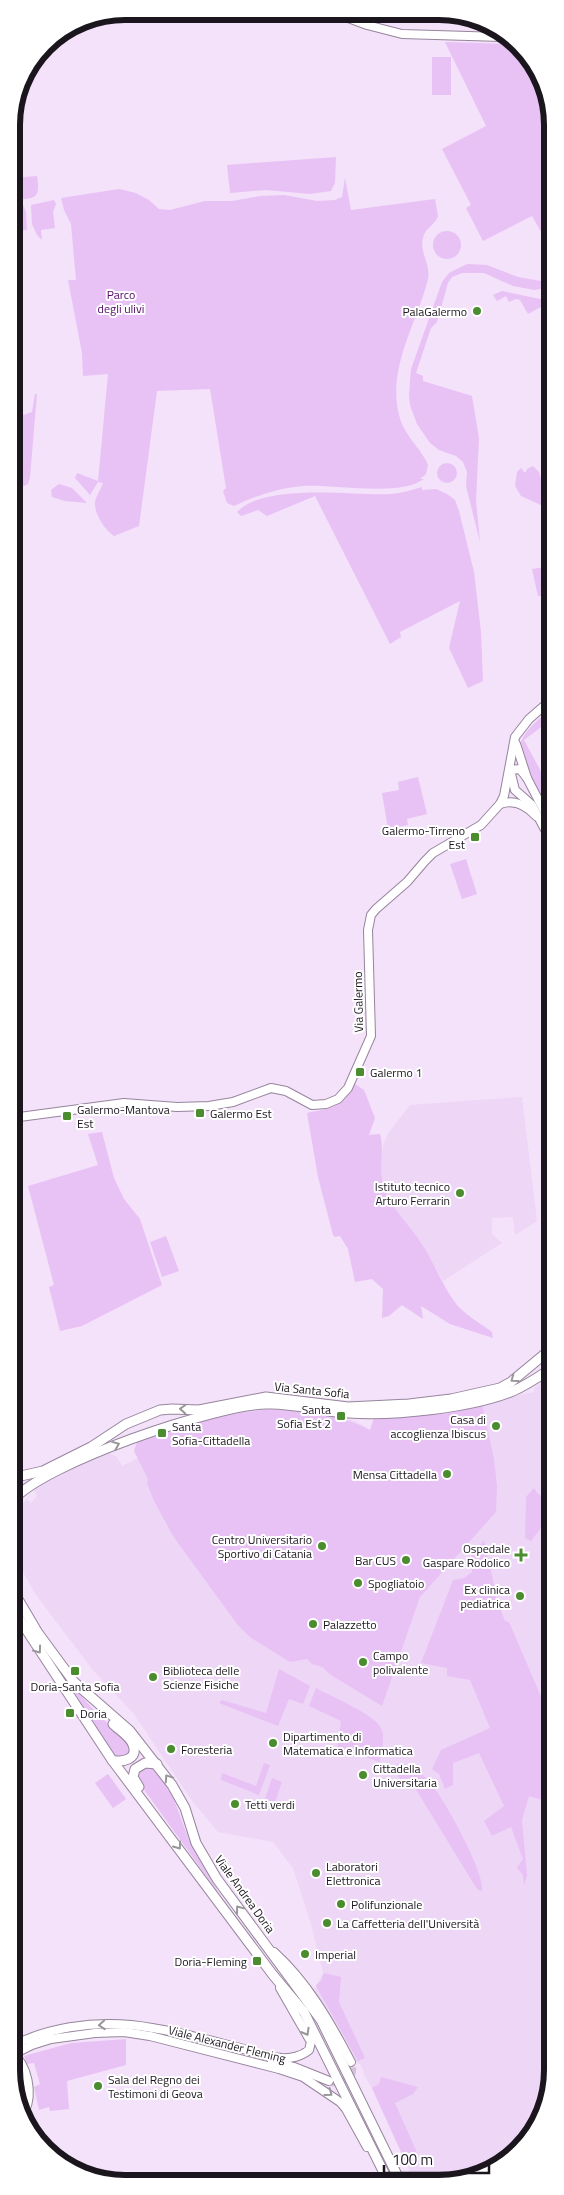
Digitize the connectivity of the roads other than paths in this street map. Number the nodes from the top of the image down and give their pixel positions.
1 (354, 20) edge
2 (496, 37) edge
3 (544, 706) edge
4 (515, 737) junction
5 (510, 770) junction
6 (527, 778) junction
7 (500, 804) junction
8 (544, 811) edge
9 (540, 820) junction
10 (544, 828) edge
11 (20, 1117) edge
12 (544, 1354) edge
13 (544, 1373) edge
14 (20, 1476) edge
15 (20, 1494) edge
16 (20, 1603) edge
17 (20, 1620) edge
18 (74, 1682) junction
19 (112, 1760) junction
20 (157, 1764) junction
21 (149, 1807) junction
22 (269, 1947) junction
23 (273, 1975) junction
24 (150, 2036) junction
25 (20, 2049) edge
26 (20, 2050) edge
27 (351, 2062) dead end
28 (20, 2067) edge
29 (329, 2081) tunnel mouth
30 (27, 2106) edge
31 (384, 2175) edge
32 (385, 2175) edge
33 (398, 2175) edge

1 - 2 main road
3 - 4 main road, Via Galermo
4 - 5 main road, Via Galermo
4 - 6 main road
5 - 6 main road
5 - 7 main road, Via Galermo
5 - 9 main road
6 - 8 main road
7 - 9 main road
7 - 11 main road, Via Galermo
9 - 10 main road
12 -> 14 main road, Via Santa Sofia
15 -> 13 main road, Via Santa Sofia
16 - 18 main road, Viale Andrea Doria
17 -> 19 main road, Viale Andrea Doria
18 - 19 main road
18 - 20 main road, Viale Andrea Doria
19 - 21 main road, Viale Andrea Doria
20 - 21 main road
22 -> 20 main road, Viale Andrea Doria
21 -> 23 main road, Viale Andrea Doria
22 - 27 main road
22 - 33 main road, Viale Andrea Doria
23 -> 25 main road, Viale Alexander Fleming
23 - 32 main road, Viale Andrea Doria
24 - 26 main road, Viale Alexander Fleming
24 - 29 main road
24 -> 31 main road, Viale Alexander Fleming
28 - 30 main road

